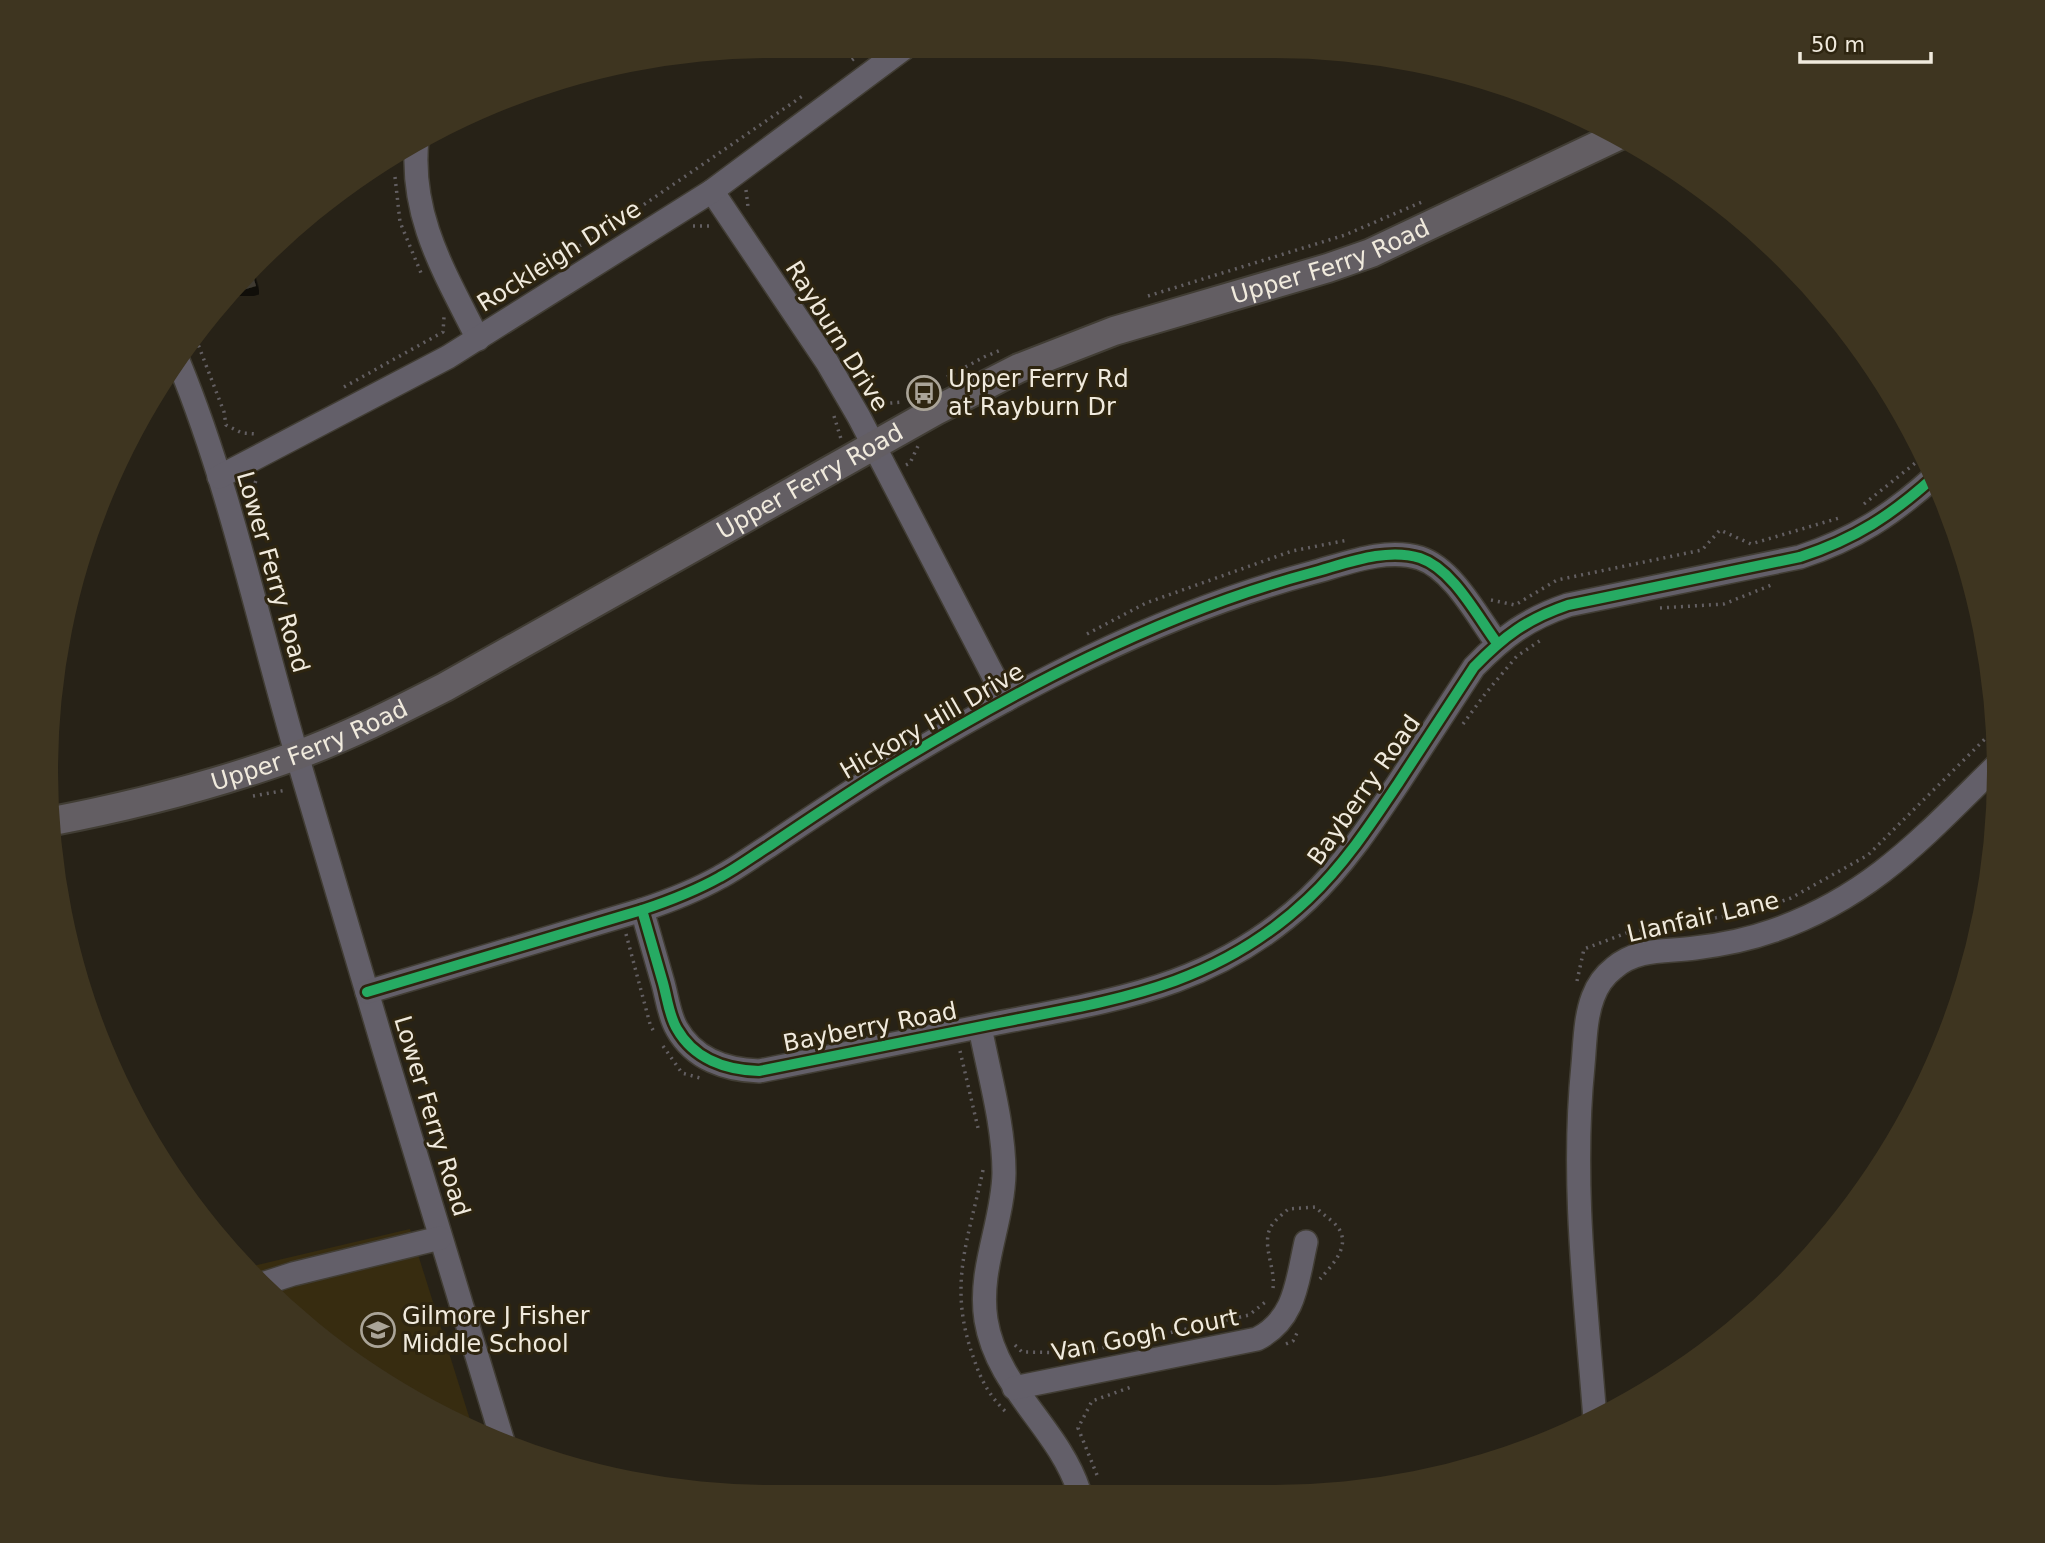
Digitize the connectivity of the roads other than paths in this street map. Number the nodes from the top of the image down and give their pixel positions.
1 (903, 58) edge
2 (1607, 141) edge
3 (417, 152) edge
4 (712, 191) junction
5 (478, 339) junction
6 (182, 370) edge
7 (874, 446) junction
8 (219, 477) junction
9 (1926, 483) edge
10 (1497, 643) junction
11 (1006, 700) junction
12 (297, 755) junction
13 (1987, 775) edge
14 (59, 820) edge
15 (642, 910) junction
16 (367, 992) junction
17 (980, 1027) junction
18 (440, 1238) junction
19 (1306, 1242) dead end
20 (293, 1273) junction
21 (272, 1280) edge
22 (277, 1285) edge
23 (1014, 1388) junction
24 (1594, 1409) edge
25 (500, 1432) edge
26 (1076, 1485) edge

1 - 4 street, Rockleigh Drive
2 - 7 main road, Upper Ferry Road
3 - 5 street
4 - 5 street, Rockleigh Drive
4 - 7 street, Rayburn Drive
5 - 8 street, Rockleigh Drive
6 - 8 street, Lower Ferry Road
7 - 11 street, Rayburn Drive
7 - 12 main road, Upper Ferry Road
8 - 12 street, Lower Ferry Road
9 - 10 street, Bayberry Road
10 - 11 street, Hickory Hill Drive
10 - 17 street, Bayberry Road
11 - 15 street, Hickory Hill Drive
12 - 14 main road, Upper Ferry Road
12 - 16 street, Lower Ferry Road
13 - 24 street, Llanfair Lane
15 - 16 street, Hickory Hill Drive
15 - 17 street, Bayberry Road
16 - 18 street, Lower Ferry Road
17 - 23 street
18 - 20 street
18 - 25 street, Lower Ferry Road
19 - 23 street, Van Gogh Court
20 - 21 street
20 - 22 street
23 - 26 street

